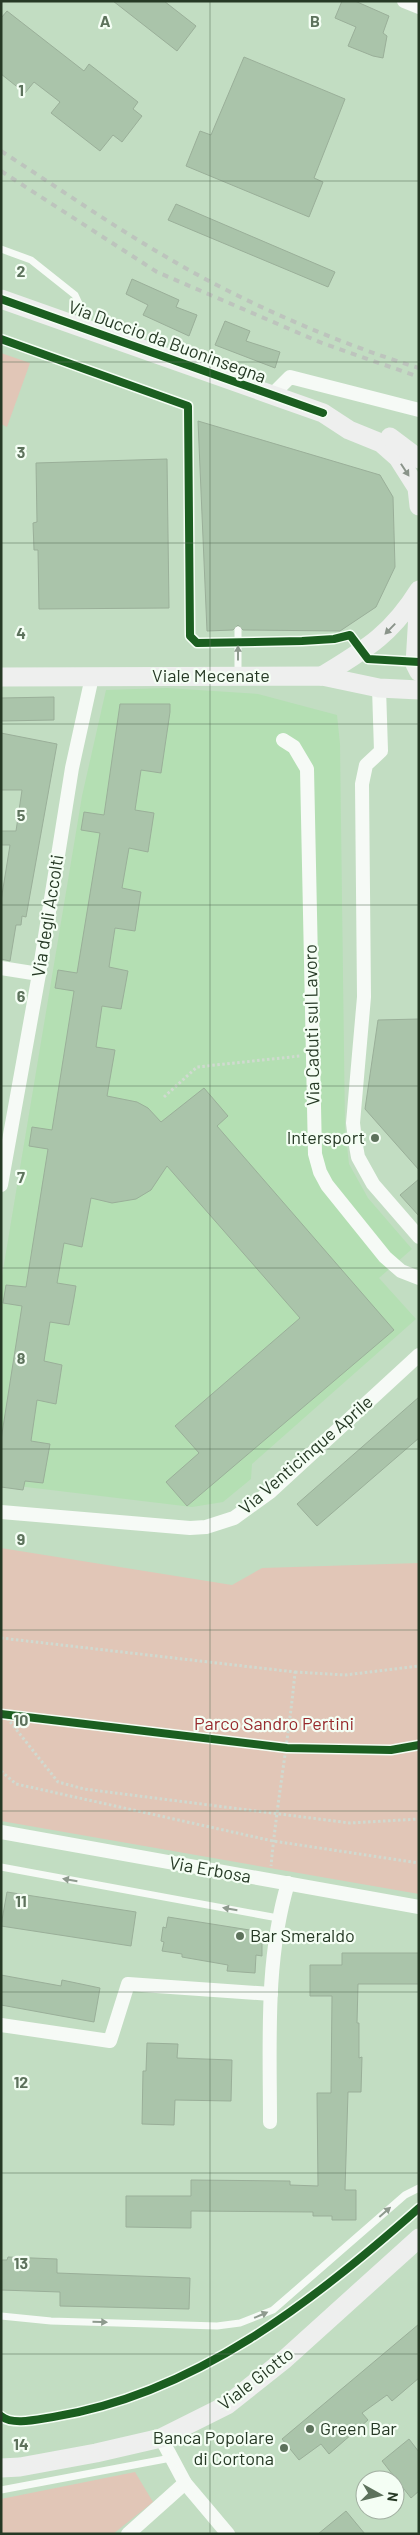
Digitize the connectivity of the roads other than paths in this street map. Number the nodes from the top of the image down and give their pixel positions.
1 (404, 1) edge
2 (419, 7) edge
3 (1, 248) edge
4 (1, 299) edge
5 (79, 327) junction
6 (272, 395) junction
7 (419, 410) edge
8 (323, 413) junction
9 (419, 459) edge
10 (419, 506) edge
11 (419, 590) edge
12 (419, 597) edge
13 (238, 630) dead end
14 (419, 672) edge
15 (238, 676) junction
16 (322, 676) junction
17 (1, 677) edge
18 (92, 677) junction
19 (379, 688) junction
20 (419, 690) edge
21 (284, 740) dead end
22 (1, 968) edge
23 (39, 974) junction
24 (1, 1186) edge
25 (419, 1237) edge
26 (419, 1278) edge
27 (419, 1355) edge
28 (1, 1512) edge
29 (1, 1832) edge
30 (1, 1867) edge
31 (288, 1883) junction
32 (419, 1907) edge
33 (278, 1918) junction
34 (270, 1994) junction
35 (1, 2025) edge
36 (270, 2122) dead end
37 (419, 2188) edge
38 (419, 2238) edge
39 (1, 2316) edge
40 (160, 2438) junction
41 (172, 2458) junction
42 (1, 2468) edge
43 (185, 2483) junction
44 (1, 2490) edge
45 (128, 2534) edge
46 (228, 2534) edge

1 - 2 street
3 - 5 lane
4 - 5 main road, Via Duccio da Buoninsegna
5 - 6 main road, Via Duccio da Buoninsegna
6 - 7 street
6 - 8 main road, Via Duccio da Buoninsegna
8 - 9 main road
8 -> 10 main road, Via Duccio da Buoninsegna
11 -> 16 main road
12 - 14 main road
15 -> 13 lane
15 - 16 main road, Viale Mecenate
15 - 18 main road, Viale Mecenate
16 - 19 main road, Viale Mecenate
17 - 18 main road, Viale Mecenate
18 - 23 street, Via degli Accolti
19 - 20 main road, Viale Mecenate
19 - 25 street
21 - 26 street, Via Caduti sul Lavoro
22 - 23 street
23 - 24 street, Via degli Accolti
27 - 28 street, Via Venticinque Aprile
29 - 31 street, Via Erbosa
33 -> 30 lane
31 - 32 street, Via Erbosa
31 - 33 street
33 - 34 street
34 - 35 street
34 - 36 street
39 -> 37 lane
38 - 40 main road, Viale Giotto
40 - 41 street
40 - 42 main road, Viale Giotto
41 - 43 street
41 - 44 lane
43 - 45 street
43 - 46 street

